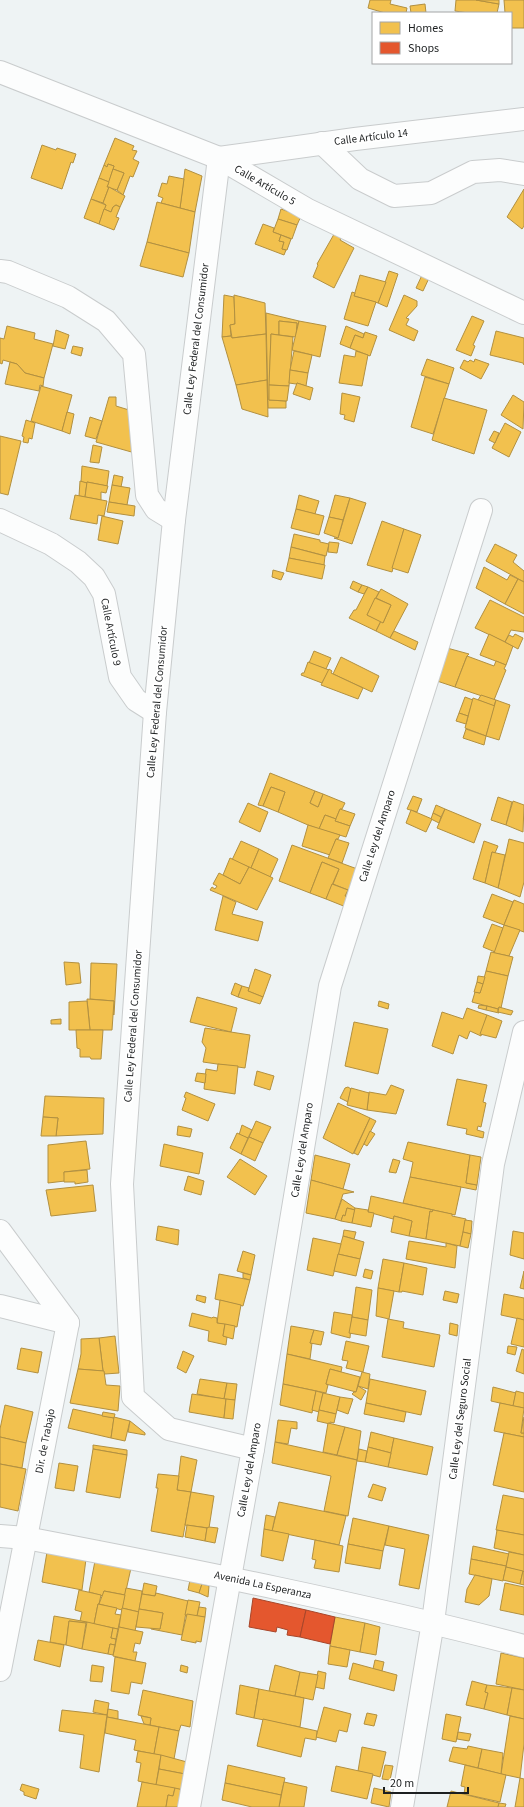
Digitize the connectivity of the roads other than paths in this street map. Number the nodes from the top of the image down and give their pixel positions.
1 (0, 72) edge
2 (524, 119) edge
3 (322, 143) junction
4 (219, 158) junction
5 (524, 174) edge
6 (0, 271) edge
7 (524, 313) edge
8 (481, 510) dead end
9 (0, 520) edge
10 (174, 520) junction
11 (155, 712) junction
12 (524, 1032) edge
13 (0, 1231) edge
14 (0, 1306) edge
15 (68, 1323) junction
16 (253, 1449) junction
17 (0, 1536) edge
18 (26, 1538) junction
19 (230, 1577) junction
20 (433, 1622) junction
21 (524, 1646) edge
22 (0, 1670) edge
23 (189, 1807) edge
24 (402, 1807) edge

1 - 4 street, Calle Artículo 5
2 - 3 street, Calle Artículo 14
3 - 4 street, Calle Artículo 14
3 - 5 street
4 - 7 street, Calle Artículo 5
4 - 10 street, Calle Ley Federal del Consumidor
6 - 10 street
8 - 16 street, Calle Ley del Amparo
9 - 11 street, Calle Artículo 9
10 - 11 street, Calle Ley Federal del Consumidor
11 - 16 street, Calle Ley Federal del Consumidor
12 - 20 street, Calle Ley del Seguro Social
13 - 15 street
14 - 15 street
15 - 18 street, Dir. de Trabajo
16 - 19 street, Calle Ley del Amparo
17 - 18 street, Avenida La Esperanza
18 - 19 street, Avenida La Esperanza
18 - 22 street, Dir. de Trabajo
19 - 20 street, Avenida La Esperanza
19 - 23 street, Calle Ley del Amparo
20 - 21 street, Avenida La Esperanza
20 - 24 street, Calle Ley del Seguro Social

